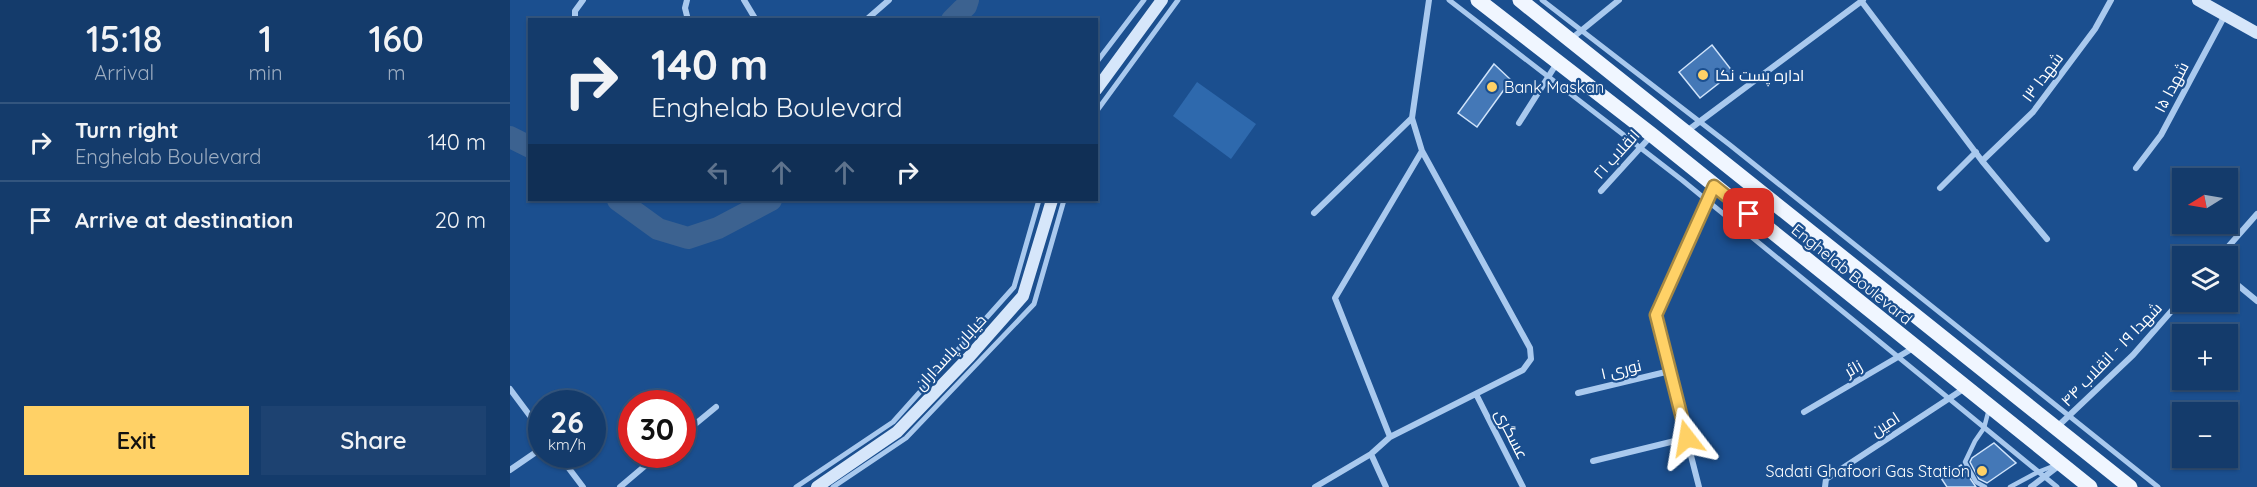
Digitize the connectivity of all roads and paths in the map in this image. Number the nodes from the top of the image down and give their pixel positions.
1 (583, 0) edge
2 (687, 0) edge
3 (744, 0) edge
4 (889, 0) edge
5 (1144, 0) edge
6 (1162, 0) edge
7 (1178, 0) edge
8 (1429, 0) edge
9 (1449, 0) edge
10 (1478, 0) edge
11 (1521, 0) edge
12 (1542, 0) edge
13 (1619, 0) edge
14 (2111, 0) edge
15 (2198, 0) edge
16 (1863, 1) edge
17 (2225, 15) junction
18 (575, 18) edge
19 (688, 18) edge
20 (755, 18) edge
21 (868, 18) edge
22 (2257, 33) edge
23 (1576, 35) junction
24 (1098, 60) edge
25 (1558, 62) junction
26 (1549, 76) junction
27 (1098, 87) edge
28 (1098, 109) edge
29 (1412, 118) junction
30 (1700, 122) junction
31 (1520, 123) dead end
32 (1687, 131) junction
33 (1652, 135) junction
34 (1640, 147) junction
35 (1422, 152) junction
36 (1976, 152) junction
37 (1982, 161) junction
38 (2136, 168) dead end
39 (1714, 186) junction
40 (1940, 188) dead end
41 (1600, 191) dead end
42 (1039, 201) edge
43 (1052, 201) edge
44 (1065, 201) edge
45 (1708, 201) junction
46 (1314, 213) dead end
47 (2257, 214) edge
48 (2047, 239) dead end
49 (2229, 246) edge
50 (1867, 277) junction
51 (2238, 285) edge
52 (1853, 298) junction
53 (2257, 301) edge
54 (2172, 310) edge
55 (1915, 347) junction
56 (1897, 358) junction
57 (1670, 371) junction
58 (1966, 388) junction
59 (510, 389) edge
60 (1476, 393) junction
61 (1578, 393) dead end
62 (1948, 399) junction
63 (1989, 406) junction
64 (716, 407) dead end
65 (1804, 412) dead end
66 (528, 413) edge
67 (2070, 415) junction
68 (696, 423) edge
69 (2057, 427) junction
70 (1984, 428) junction
71 (1390, 437) junction
72 (1687, 438) junction
73 (1371, 454) junction
74 (528, 458) edge
75 (1593, 461) dead end
76 (2061, 464) junction
77 (569, 468) edge
78 (642, 468) edge
79 (510, 470) edge
80 (2038, 472) junction
81 (2044, 477) junction
82 (583, 487) edge
83 (620, 487) edge
84 (796, 487) edge
85 (818, 487) edge
86 (833, 487) edge
87 (1315, 487) edge
88 (1386, 487) edge
89 (1523, 487) edge
90 (1699, 487) edge
91 (1825, 487) edge
92 (1985, 487) edge
93 (2010, 487) edge
94 (2031, 487) edge
95 (2057, 487) edge
96 (2090, 487) edge
97 (2130, 487) edge
98 (2158, 487) edge

1 - 18 street
2 - 19 street
3 - 20 street
4 - 21 street
5 - 24 street
6 - 27 main road
7 - 28 street
8 - 29 street
9 - 26 street
10 - 25 main road, Enghelab Boulevard
11 - 23 main road, Enghelab Boulevard
12 - 23 street
13 - 23 street
14 - 37 street, شهدا ۱۳
15 - 17 main road
16 - 30 street
16 - 36 street
17 - 22 main road
17 - 38 street, شهدا ۱۵
23 - 30 street
23 - 32 main road, Enghelab Boulevard
25 - 26 street
25 - 33 main road, Enghelab Boulevard
26 - 31 street
26 - 34 street
29 - 35 street
29 - 46 street
30 - 32 street
30 - 67 street
32 - 50 main road, Enghelab Boulevard
33 - 34 street, انقلاب ۲۱
33 - 39 main road, Enghelab Boulevard
34 - 41 street, انقلاب ۲۱
34 - 45 street
35 - 60 street
35 - 71 street
36 - 37 street
36 - 40 street
37 - 48 street
39 - 45 street
39 - 52 main road, Enghelab Boulevard
42 - 84 street
43 - 85 main road, خیابان پاسداران
44 - 86 street
45 - 56 street
45 - 57 street
47 - 49 street
50 - 52 main road
50 - 69 main road, Enghelab Boulevard
51 - 53 street
52 - 55 main road, Enghelab Boulevard
54 - 67 street, شهدا ۱۹ - انقلاب ۴۴
55 - 56 street, زائر
55 - 58 main road, Enghelab Boulevard
56 - 62 street
56 - 65 street, زائر
57 - 61 street, نوری ۱
57 - 72 street
58 - 62 street, امین
58 - 63 main road, Enghelab Boulevard
59 - 66 street
60 - 71 street
60 - 89 street, عسگری
62 - 70 street
62 - 91 street, امین
63 - 70 lane
63 - 76 main road, Enghelab Boulevard
64 - 68 street
67 - 69 street, شهدا ۱۹ - انقلاب ۴۴
67 - 98 street
69 - 97 main road, Enghelab Boulevard
70 - 80 street
70 - 92 lane
71 - 73 street
72 - 75 street
72 - 90 street
73 - 87 street
73 - 88 street
74 - 79 street
76 - 80 lane
76 - 81 street
76 - 96 main road, Enghelab Boulevard
77 - 82 street
78 - 83 street
80 - 81 street
80 - 93 lane
81 - 94 street
81 - 95 street

